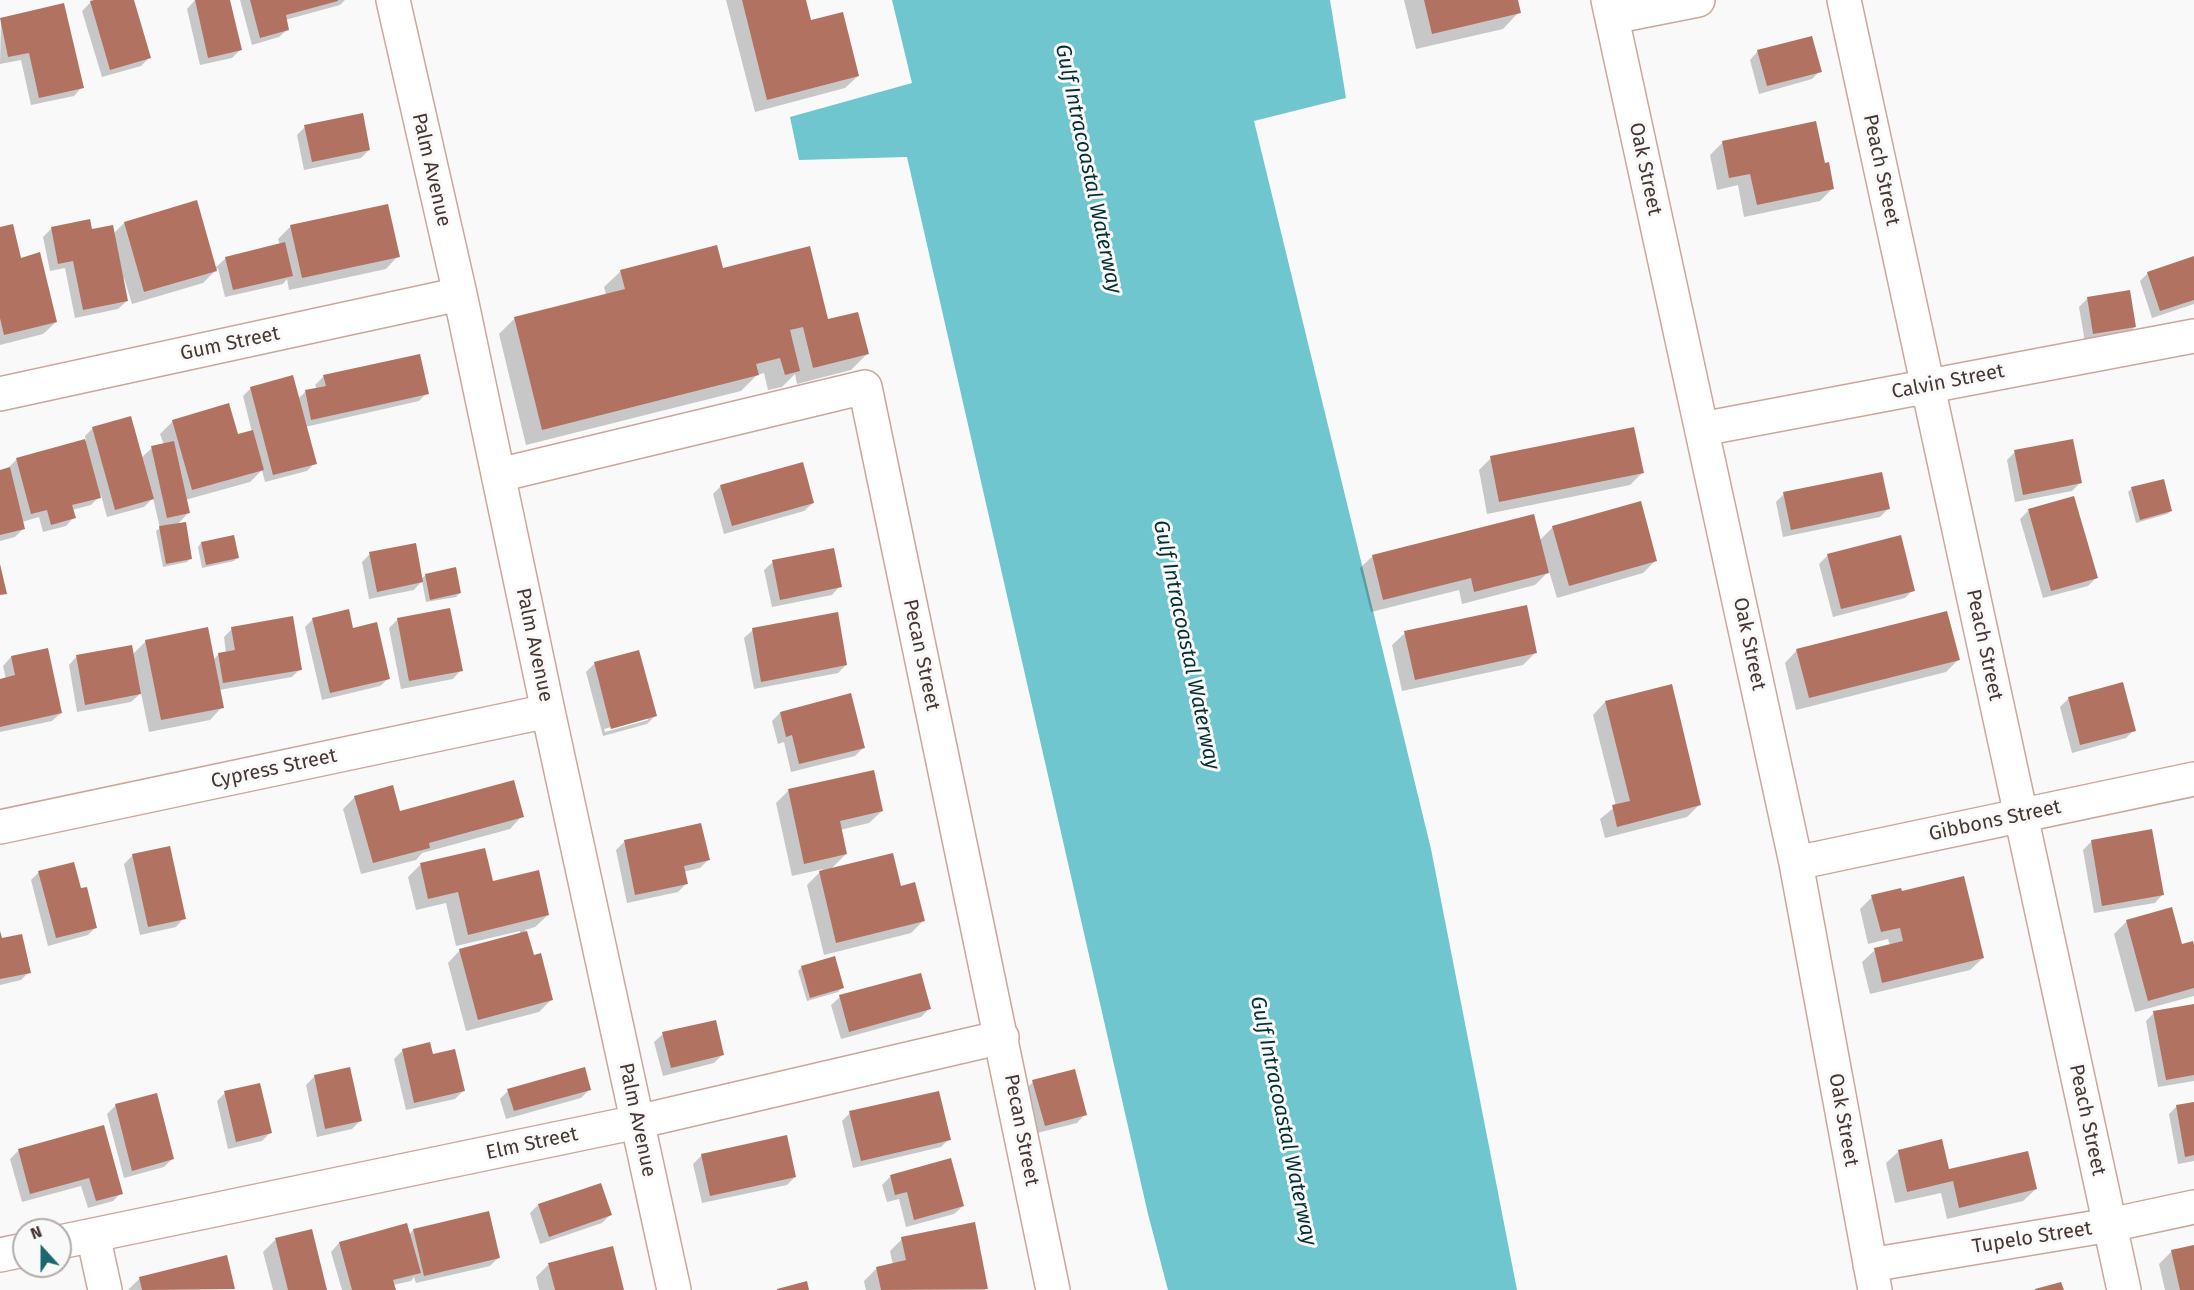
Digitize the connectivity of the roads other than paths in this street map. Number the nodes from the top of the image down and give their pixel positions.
1 (393, 0) edge
2 (1698, 0) edge
3 (1844, 0) edge
4 (1610, 9) edge
5 (460, 294) junction
6 (2194, 336) edge
7 (1928, 385) junction
8 (0, 394) edge
9 (1702, 429) junction
10 (499, 476) junction
11 (548, 711) junction
12 (2194, 779) edge
13 (2021, 816) junction
14 (0, 827) edge
15 (1796, 863) junction
16 (1002, 1037) junction
17 (638, 1122) junction
18 (2194, 1207) edge
19 (2110, 1225) junction
20 (93, 1235) junction
21 (72, 1239) edge
22 (1872, 1278) edge
23 (105, 1290) edge
24 (674, 1290) edge
25 (1053, 1290) edge
26 (2124, 1290) edge

1 - 5 street, Palm Avenue
2 - 4 street
3 - 7 street, Peach Street
4 - 9 street, Oak Street
5 - 8 street, Gum Street
5 - 10 street, Palm Avenue
6 - 7 street, Calvin Street
7 - 9 street, Calvin Street
7 - 13 street, Peach Street
9 - 15 street, Oak Street
10 - 11 street, Palm Avenue
10 - 16 street, Pecan Street
11 - 14 street, Cypress Street
11 - 17 street, Palm Avenue
12 - 13 street, Gibbons Street
13 - 15 street, Gibbons Street
13 - 19 street, Peach Street
15 - 22 street, Oak Street
16 - 17 street, Elm Street
16 - 25 street, Pecan Street
17 - 20 street, Elm Street
17 - 24 street, Palm Avenue
18 - 19 street, Tupelo Street
19 - 22 street, Tupelo Street
19 - 26 street, Peach Street
20 - 21 street, Elm Street
20 - 23 street

